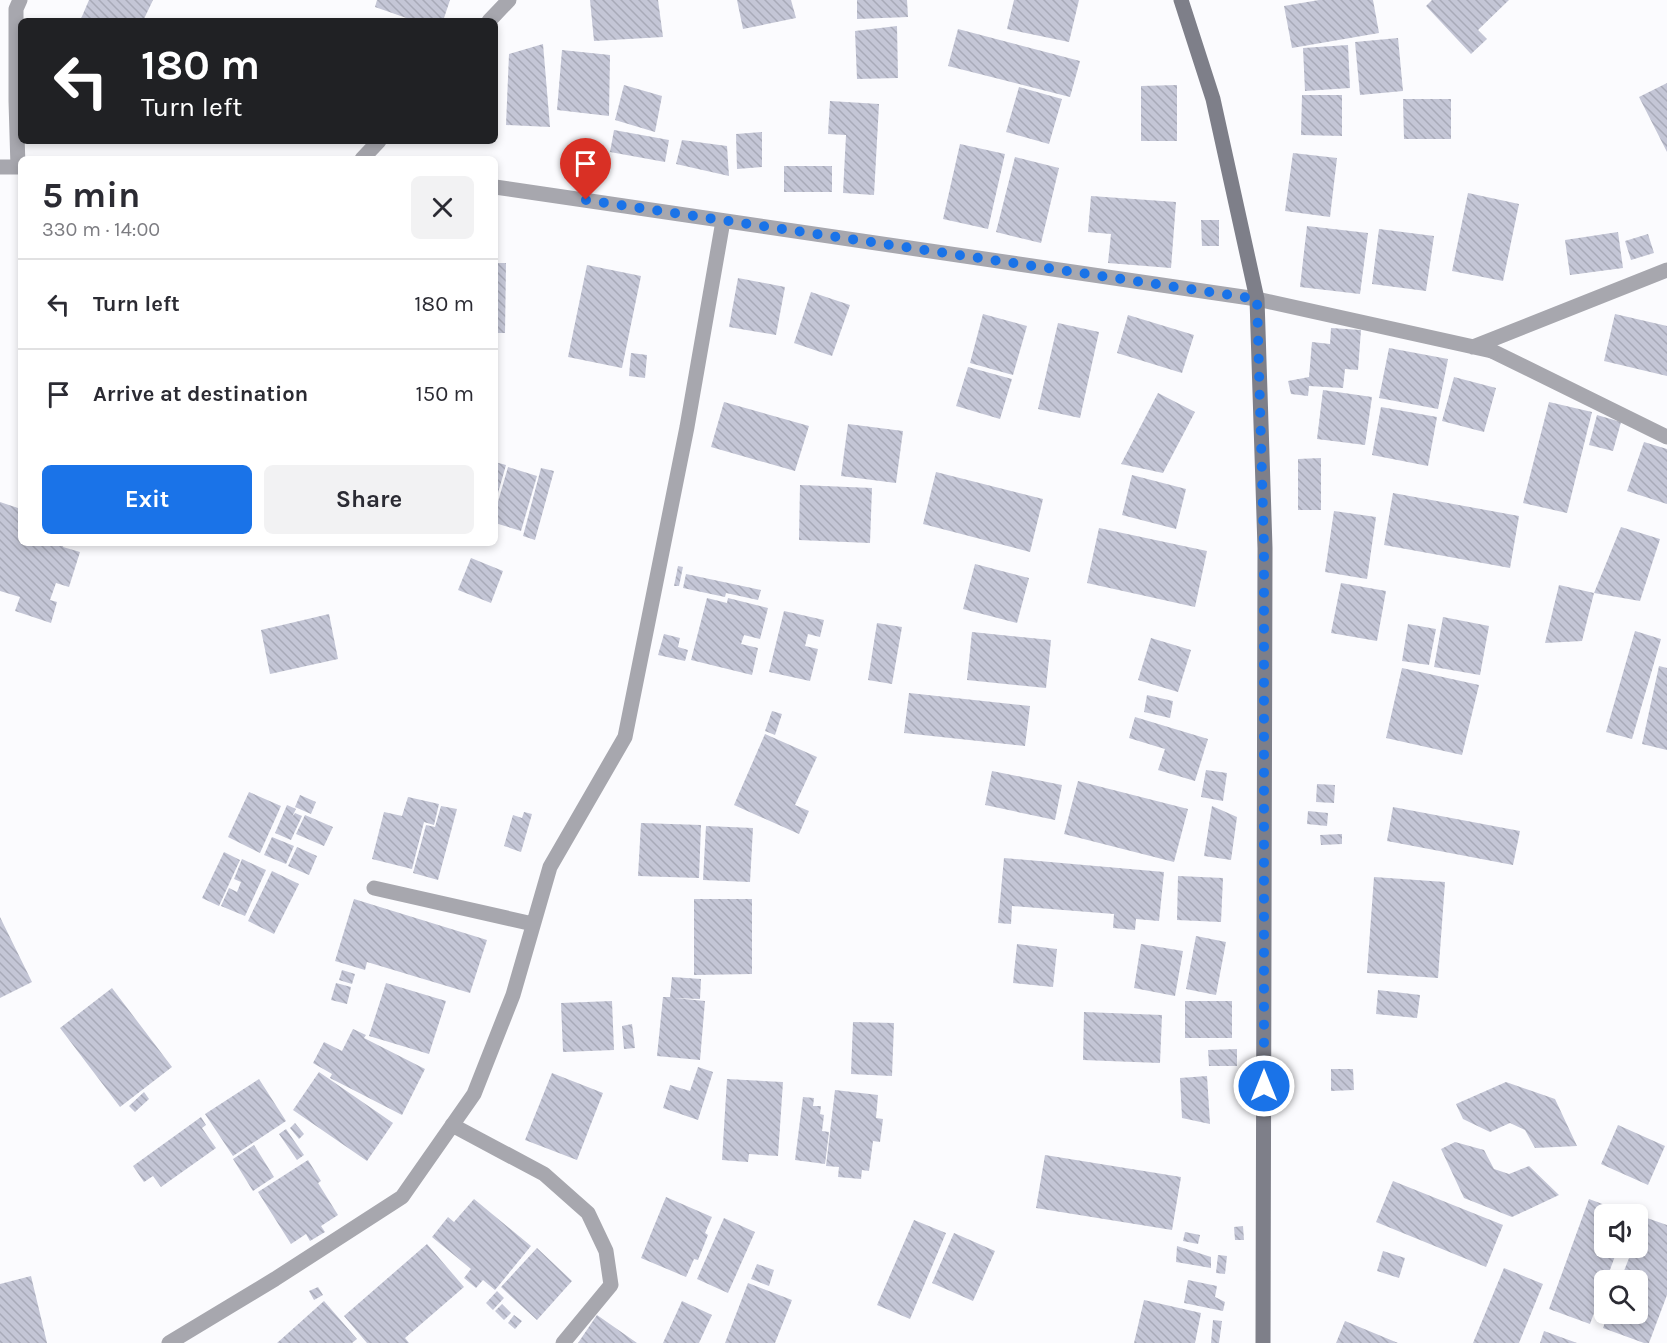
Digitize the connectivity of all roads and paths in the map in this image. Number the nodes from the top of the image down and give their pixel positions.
1 (20, 0) edge
2 (509, 0) edge
3 (1181, 0) edge
4 (492, 18) edge
5 (376, 144) edge
6 (18, 156) edge
7 (365, 156) edge
8 (0, 167) edge
9 (18, 167) edge
10 (498, 187) edge
11 (723, 221) junction
12 (1667, 270) edge
13 (1257, 299) junction
14 (1473, 347) junction
15 (1667, 437) edge
16 (374, 888) dead end
17 (533, 924) junction
18 (452, 1125) junction
19 (169, 1343) edge
20 (563, 1343) edge
21 (1263, 1343) edge

1 - 6 street
2 - 4 street
3 - 13 main road
5 - 7 street
8 - 9 street
10 - 11 street
11 - 13 street
11 - 17 street
12 - 14 street
13 - 14 street
13 - 21 main road
14 - 15 street
16 - 17 street
17 - 18 street
18 - 19 street
18 - 20 street

